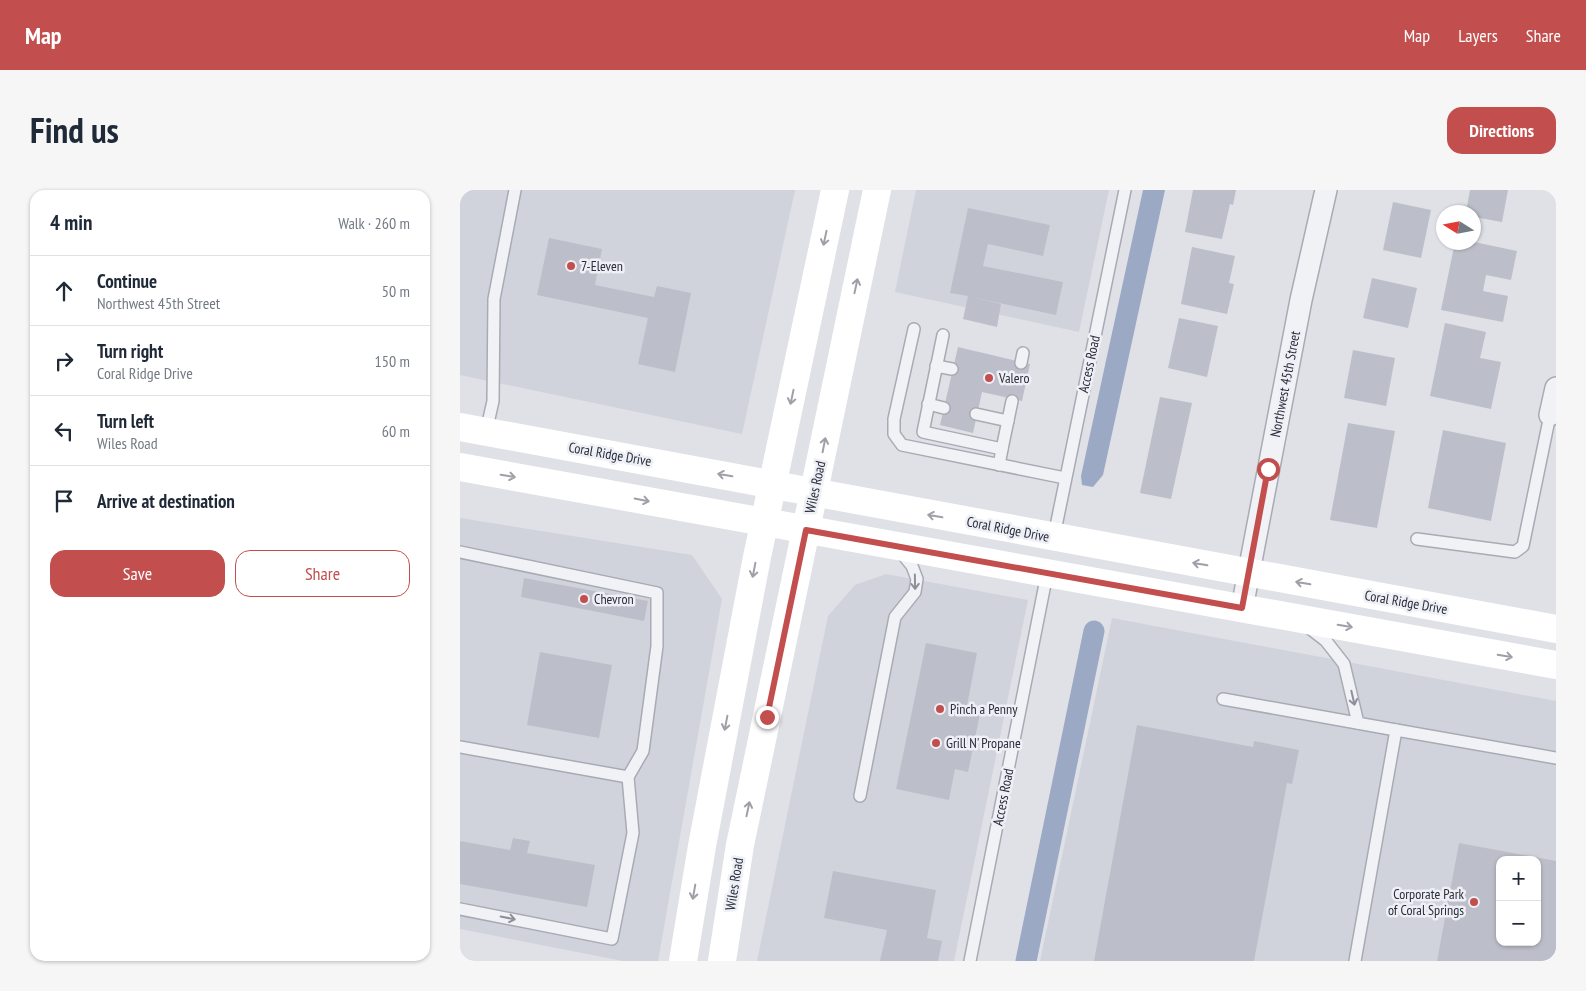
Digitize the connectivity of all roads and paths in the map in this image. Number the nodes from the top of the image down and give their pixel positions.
1 (515, 190) edge
2 (835, 190) edge
3 (877, 190) edge
4 (1125, 190) edge
5 (1326, 190) edge
6 (914, 329) dead end
7 (942, 335) dead end
8 (936, 366) junction
9 (952, 369) dead end
10 (1556, 388) edge
11 (1012, 401) dead end
12 (928, 404) junction
13 (944, 408) dead end
14 (976, 414) dead end
15 (1550, 415) joint
16 (1008, 421) junction
17 (460, 427) edge
18 (486, 432) junction
19 (1002, 449) junction
20 (999, 465) junction
21 (460, 467) edge
22 (1065, 478) junction
23 (773, 484) junction
24 (814, 493) junction
25 (765, 523) junction
26 (806, 530) junction
27 (1053, 538) junction
28 (1418, 539) dead end
29 (896, 546) junction
30 (460, 552) edge
31 (1248, 573) junction
32 (1046, 574) junction
33 (1242, 608) junction
34 (1297, 618) junction
35 (1556, 629) edge
36 (1556, 665) edge
37 (1223, 699) dead end
38 (1358, 723) junction
39 (1396, 730) junction
40 (460, 748) edge
41 (1556, 758) edge
42 (628, 777) junction
43 (860, 796) dead end
44 (460, 909) edge
45 (683, 961) edge
46 (722, 961) edge
47 (970, 961) edge
48 (1355, 961) edge

1 - 18 lane
2 -> 23 main road
24 -> 3 main road, Wiles Road
4 - 22 lane, Access Road
5 - 31 street, Northwest 45th Street
6 - 20 lane
7 - 8 lane
8 - 9 lane
8 - 12 lane
10 - 15 street
11 - 16 lane
12 - 13 lane
12 - 19 lane
14 - 16 lane
15 - 28 lane
16 - 19 lane
17 - 18 main road, Coral Ridge Drive
23 -> 18 main road, Coral Ridge Drive
19 - 20 lane
20 - 22 lane
21 -> 25 main road
22 - 27 lane, Access Road
23 - 24 main road, Coral Ridge Drive
23 - 25 main road
24 - 26 main road, Wiles Road
27 -> 24 main road, Coral Ridge Drive
25 - 26 main road
25 -> 45 main road
26 - 29 main road
46 -> 26 main road, Wiles Road
31 -> 27 main road, Coral Ridge Drive
29 - 32 main road
29 -> 43 lane
30 - 42 lane
31 - 33 street, Northwest 45th Street
35 -> 31 main road, Coral Ridge Drive
32 - 33 main road
32 - 47 lane, Access Road
33 - 34 main road
34 -> 36 main road
34 -> 38 lane
37 - 38 lane
38 - 39 lane
39 - 41 lane
39 - 48 lane
40 - 42 lane
44 -> 42 lane

